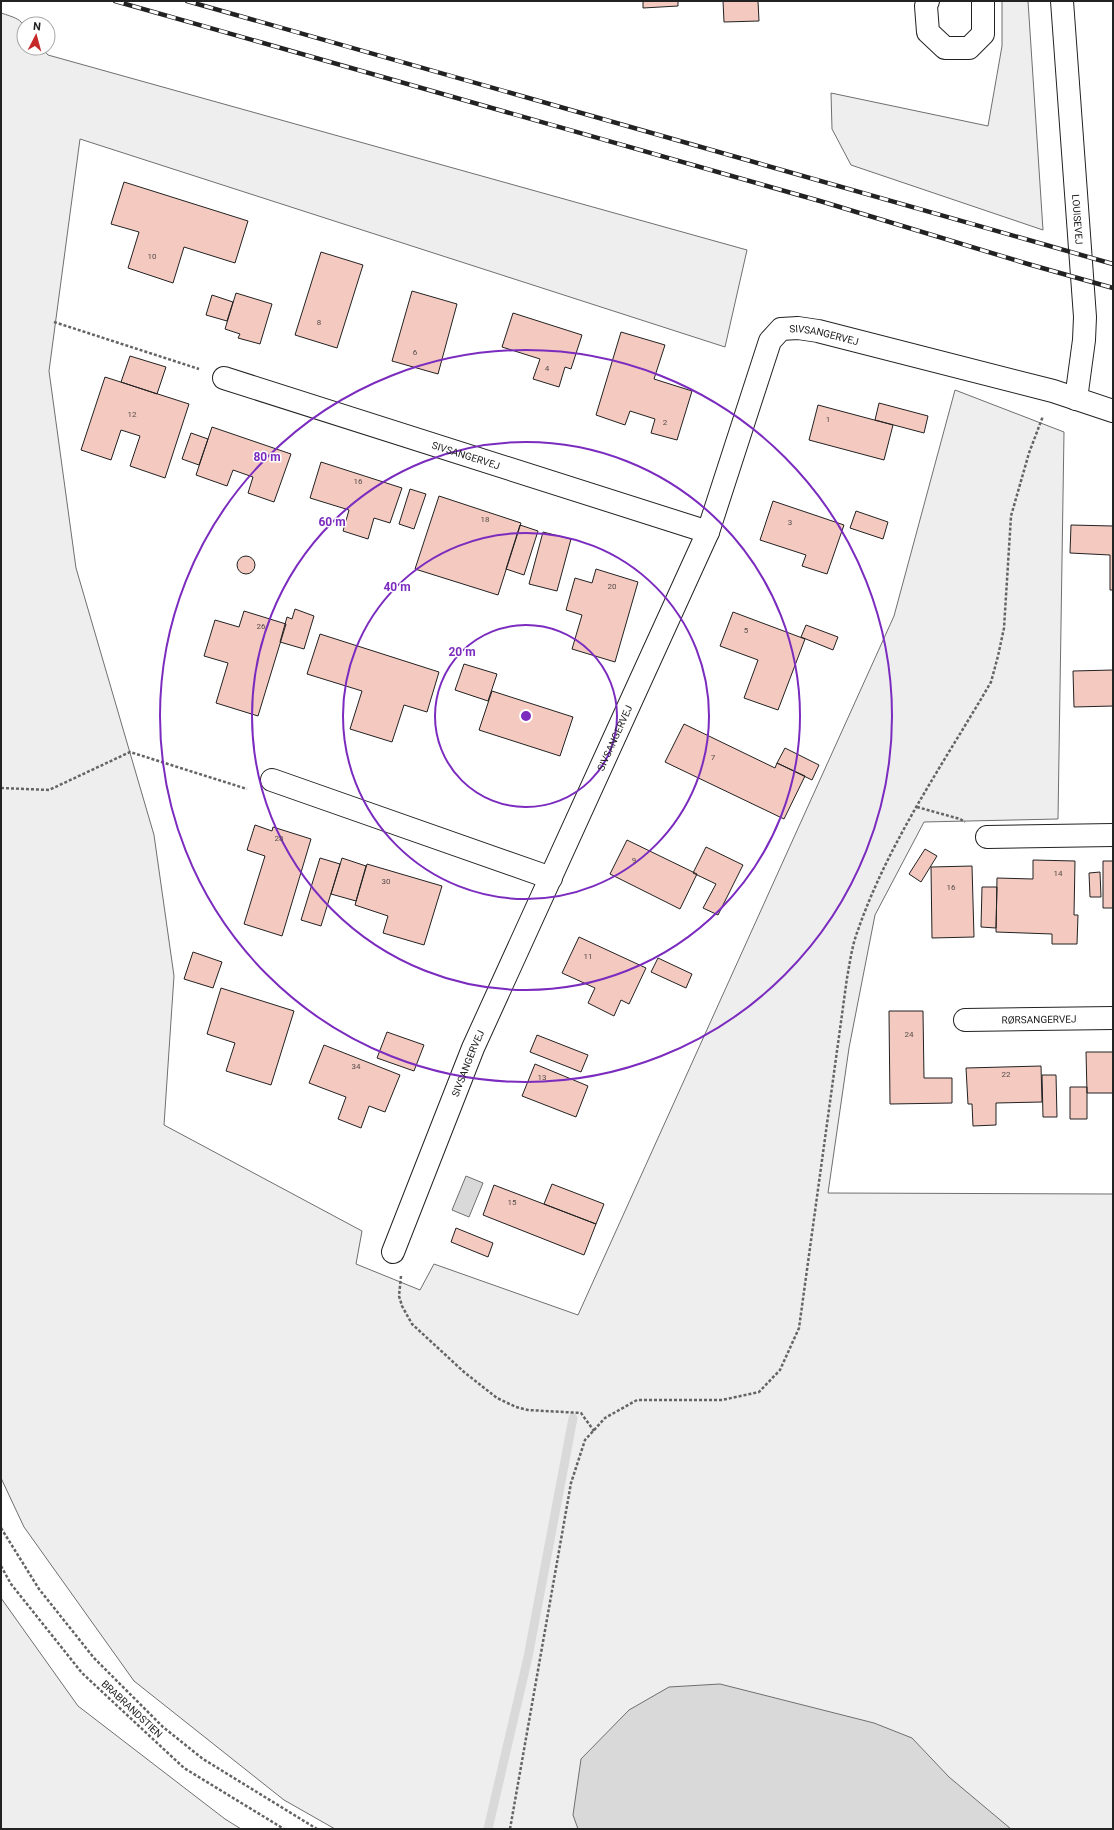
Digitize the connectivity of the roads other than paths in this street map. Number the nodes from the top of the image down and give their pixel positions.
1 (983, 1) edge
2 (1062, 1) edge
3 (927, 3) edge
4 (224, 378) road end
5 (1076, 399) junction
6 (1113, 411) edge
7 (708, 532) junction
8 (272, 780) road end
9 (1113, 835) edge
10 (987, 837) road end
11 (551, 878) junction
12 (1113, 1018) edge
13 (965, 1020) dead end
14 (393, 1252) road end

1 - 3 street
2 - 5 street, LOUISEVEJ
4 - 7 street, SIVSANGERVEJ
5 - 6 street
5 - 7 street, SIVSANGERVEJ
7 - 11 street, SIVSANGERVEJ
8 - 11 street
9 - 10 street
11 - 14 street, SIVSANGERVEJ
12 - 13 street, RØRSANGERVEJ

